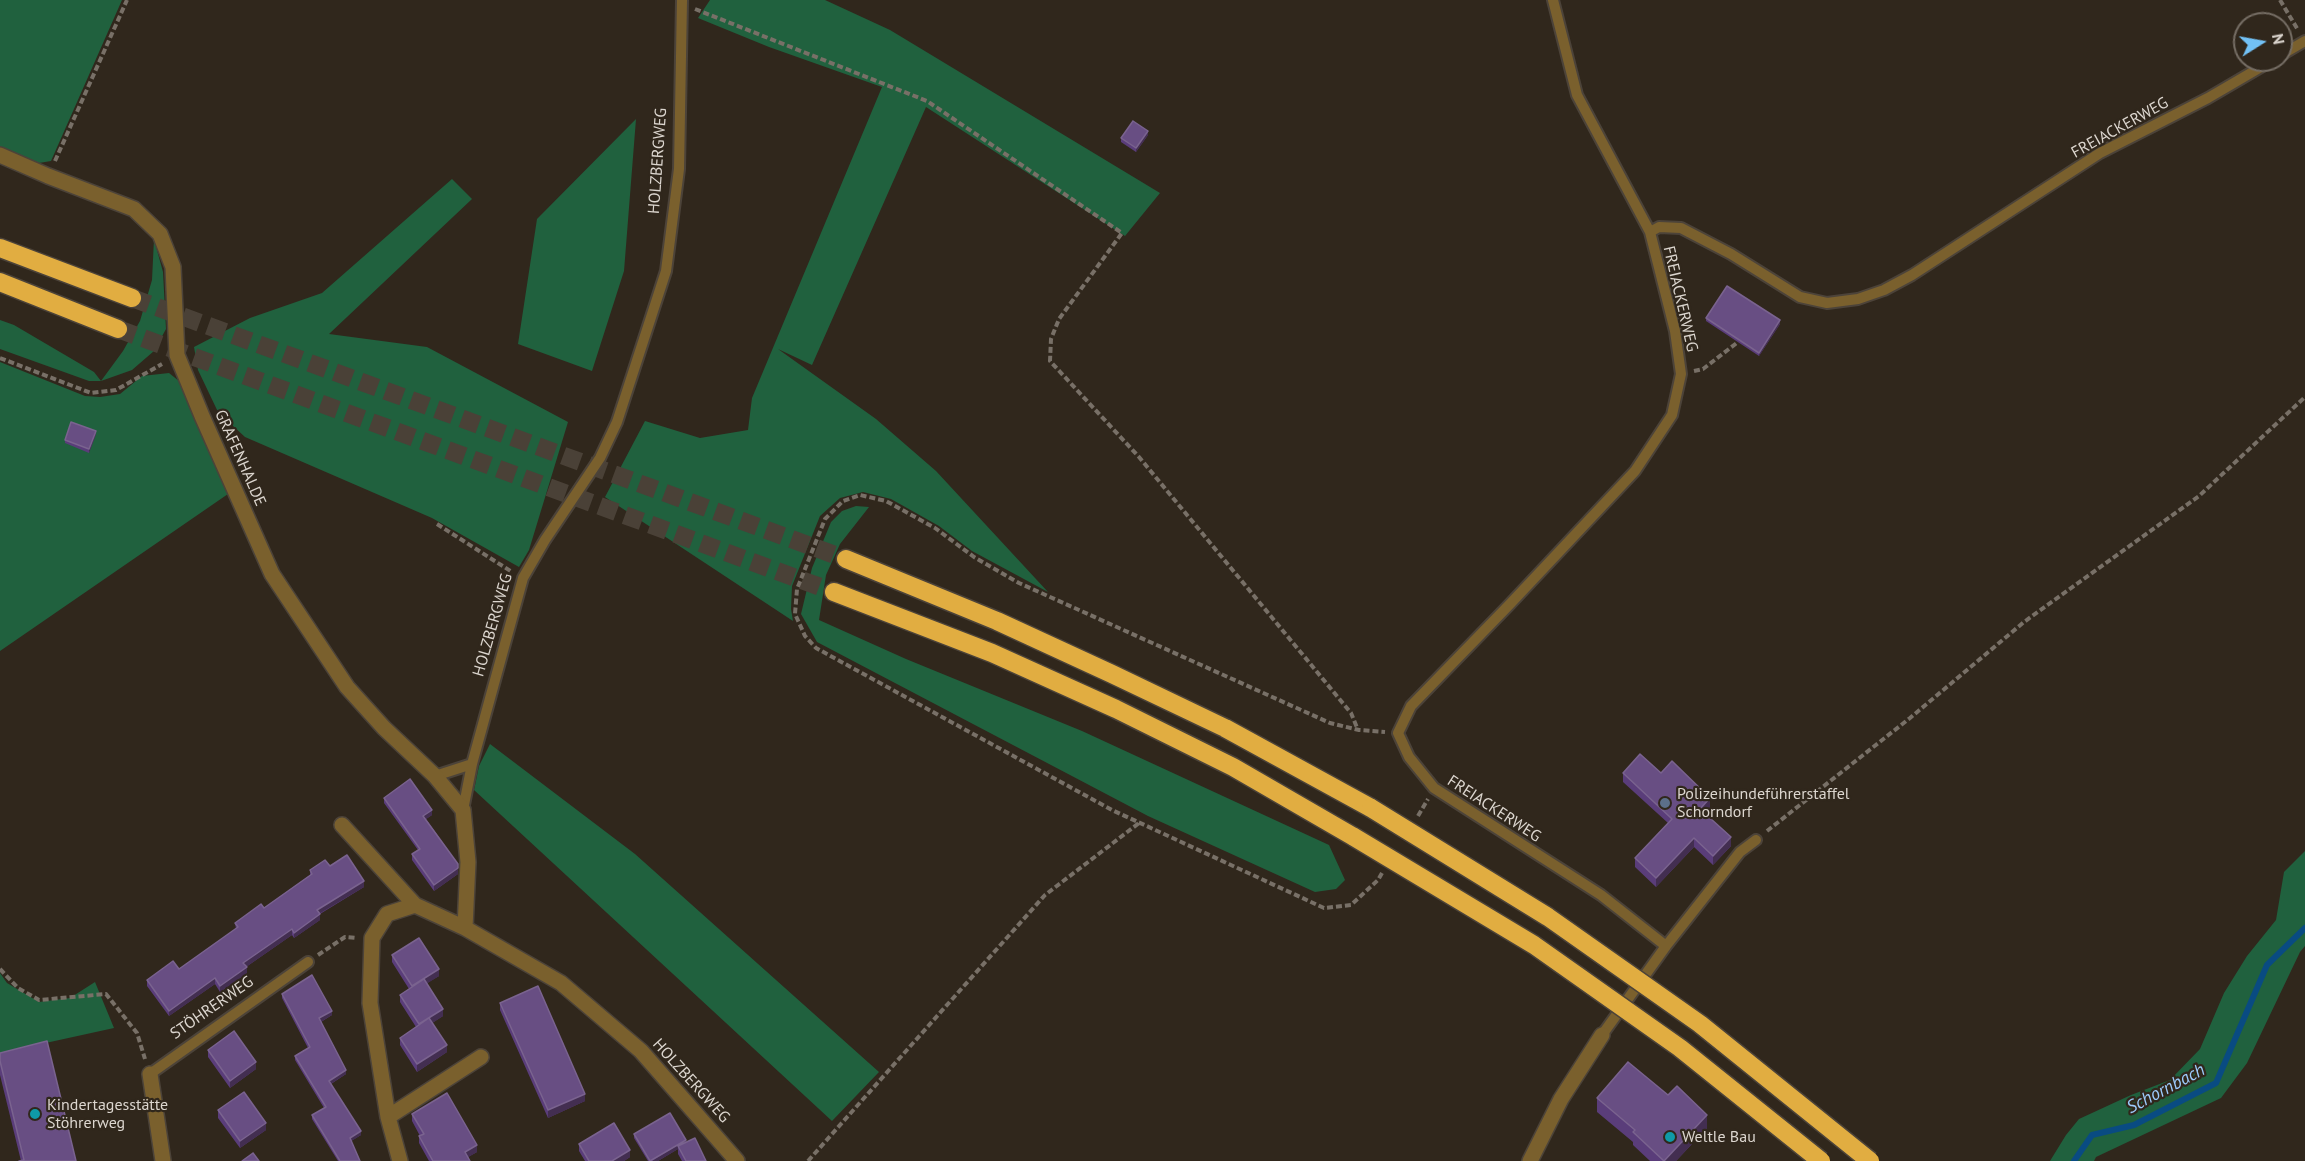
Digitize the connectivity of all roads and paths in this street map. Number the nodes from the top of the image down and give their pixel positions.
1 (127, 0) edge
2 (682, 0) edge
3 (1553, 0) edge
4 (2280, 0) edge
5 (692, 8) dead end
6 (2299, 30) dead end
7 (2252, 72) edge
8 (0, 155) edge
9 (48, 176) junction
10 (1650, 232) junction
11 (0, 248) edge
12 (0, 282) edge
13 (132, 298) tunnel mouth
14 (118, 329) tunnel mouth
15 (1738, 342) edge
16 (177, 355) junction
17 (0, 358) edge
18 (1681, 374) junction
19 (2305, 397) edge
20 (437, 524) dead end
21 (846, 559) tunnel mouth
22 (523, 578) junction
23 (834, 592) tunnel mouth
24 (1359, 730) junction
25 (1398, 733) junction
26 (472, 764) junction
27 (435, 776) junction
28 (463, 810) junction
29 (1140, 823) junction
30 (342, 825) dead end
31 (1756, 840) joint
32 (415, 905) junction
33 (1351, 905) dead end
34 (465, 928) junction
35 (372, 938) junction
36 (1666, 946) junction
37 (308, 962) joint
38 (0, 969) edge
39 (1602, 1035) joint
40 (481, 1057) dead end
41 (150, 1074) junction
42 (388, 1117) junction
43 (163, 1161) edge
44 (399, 1161) edge
45 (737, 1161) edge
46 (808, 1161) edge
47 (1530, 1161) edge
48 (1821, 1161) edge
49 (1870, 1161) edge

1 - 9 path
2 - 22 lane, HOLZBERGWEG
3 - 10 lane
4 - 6 path
5 - 24 path
7 - 10 lane, FREIACKERWEG
8 - 9 street, GRAFENHALDE
9 - 16 street, GRAFENHALDE
10 - 18 lane, FREIACKERWEG
11 - 13 highway
12 - 14 highway
15 - 18 path
16 - 17 path
16 - 27 street, GRAFENHALDE
18 - 25 lane, FREIACKERWEG
19 - 31 path
20 - 22 path
21 - 49 highway, bridge
22 - 26 lane, HOLZBERGWEG
23 - 48 highway, bridge
24 - 25 path
24 - 29 path
25 - 36 lane, FREIACKERWEG
26 - 27 lane
26 - 28 lane, HOLZBERGWEG
27 - 28 street, GRAFENHALDE
28 - 34 street, HOLZBERGWEG
29 - 33 path
29 - 46 path
30 - 32 street
31 - 36 lane
32 - 34 street
32 - 35 street
34 - 45 street, HOLZBERGWEG
35 - 37 path
35 - 42 street
36 - 39 lane
37 - 41 lane, STÖHRERWEG
38 - 41 path
39 - 47 street
40 - 42 street
41 - 43 street
42 - 44 street

